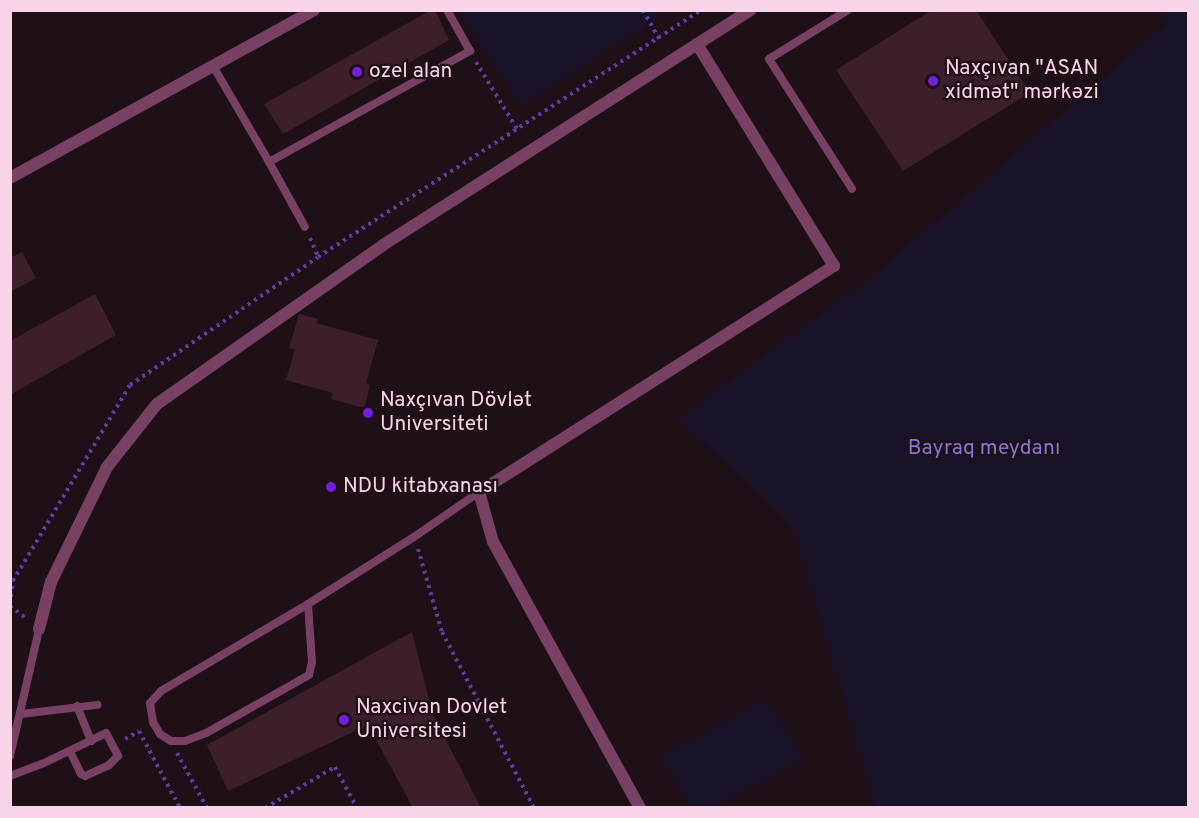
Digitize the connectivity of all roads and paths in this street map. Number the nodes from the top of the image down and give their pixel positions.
1 (447, 10) edge
2 (643, 10) edge
3 (750, 10) edge
4 (848, 10) edge
5 (310, 11) edge
6 (659, 39) dead end
7 (697, 44) junction
8 (470, 51) junction
9 (213, 66) junction
10 (517, 129) dead end
11 (269, 162) junction
12 (10, 178) edge
13 (852, 189) dead end
14 (305, 227) joint
15 (318, 257) dead end
16 (479, 492) junction
17 (414, 537) junction
18 (308, 604) junction
19 (39, 629) joint
20 (97, 705) dead end
21 (77, 706) junction
22 (21, 714) junction
23 (153, 722) junction
24 (139, 731) junction
25 (91, 741) junction
26 (171, 741) junction
27 (114, 746) junction
28 (70, 751) junction
29 (10, 756) edge
30 (10, 776) edge
31 (180, 807) edge
32 (207, 807) edge
33 (265, 807) edge
34 (357, 807) edge
35 (534, 807) edge
36 (640, 807) edge

1 - 8 lane
2 - 6 path
3 - 7 street
4 - 13 lane
5 - 9 street
7 - 16 street
7 - 19 street
8 - 10 path
8 - 11 lane
9 - 11 lane
9 - 12 street
11 - 14 lane
14 - 15 path
16 - 17 lane
16 - 36 street
17 - 18 lane
17 - 35 path
18 - 23 lane
18 - 26 lane
19 - 22 lane
20 - 21 lane
21 - 22 lane
21 - 25 lane
22 - 29 lane
23 - 24 path
23 - 26 lane
24 - 27 path
24 - 31 path
25 - 27 lane
25 - 28 lane
26 - 32 path
27 - 28 lane
28 - 30 lane
33 - 34 path

